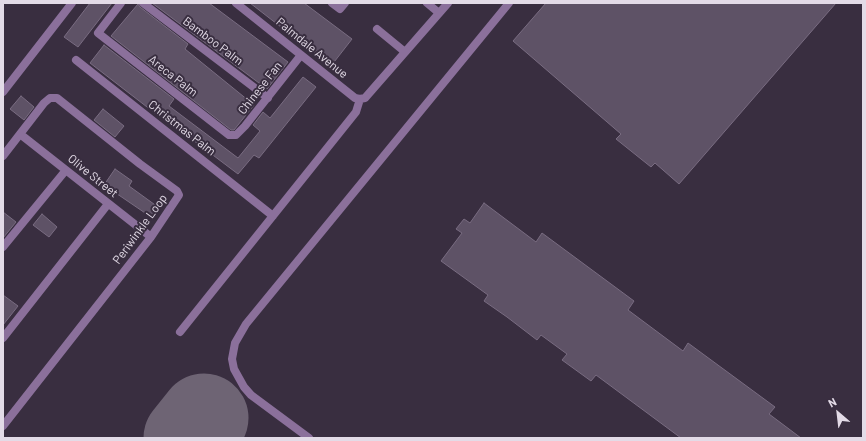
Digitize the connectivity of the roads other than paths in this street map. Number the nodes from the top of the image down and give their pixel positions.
1 (72, 3) edge
2 (121, 3) edge
3 (143, 3) edge
4 (236, 3) edge
5 (332, 3) edge
6 (427, 3) edge
7 (448, 3) edge
8 (509, 3) edge
9 (343, 6) edge
10 (439, 13) junction
11 (377, 29) dead end
12 (405, 52) junction
13 (301, 55) junction
14 (76, 60) dead end
15 (3, 92) edge
16 (268, 98) junction
17 (358, 98) junction
18 (20, 134) junction
19 (236, 134) joint
20 (3, 156) edge
21 (66, 170) junction
22 (108, 204) junction
23 (273, 216) junction
24 (150, 237) junction
25 (3, 247) edge
26 (180, 332) dead end
27 (3, 338) edge
28 (3, 426) edge
29 (309, 438) edge

1 - 15 street
2 - 19 street, Areca Palm
3 - 16 street, Bamboo Palm
4 - 13 street, Palmdale Avenue
5 - 9 street
6 - 10 street
7 - 10 street
8 - 29 street
10 - 12 street
11 - 12 street
12 - 17 street
13 - 16 street, Chinese Fan
13 - 17 street, Palmdale Avenue
14 - 23 street, Christmas Palm
16 - 19 street, Chinese Fan
17 - 23 street
18 - 20 street, Periwinkle Loop
18 - 21 street, Olive Street
18 - 24 street, Periwinkle Loop
21 - 22 street, Olive Street
21 - 25 street
22 - 24 street, Olive Street
22 - 27 street
23 - 26 street
24 - 28 street, Periwinkle Loop

